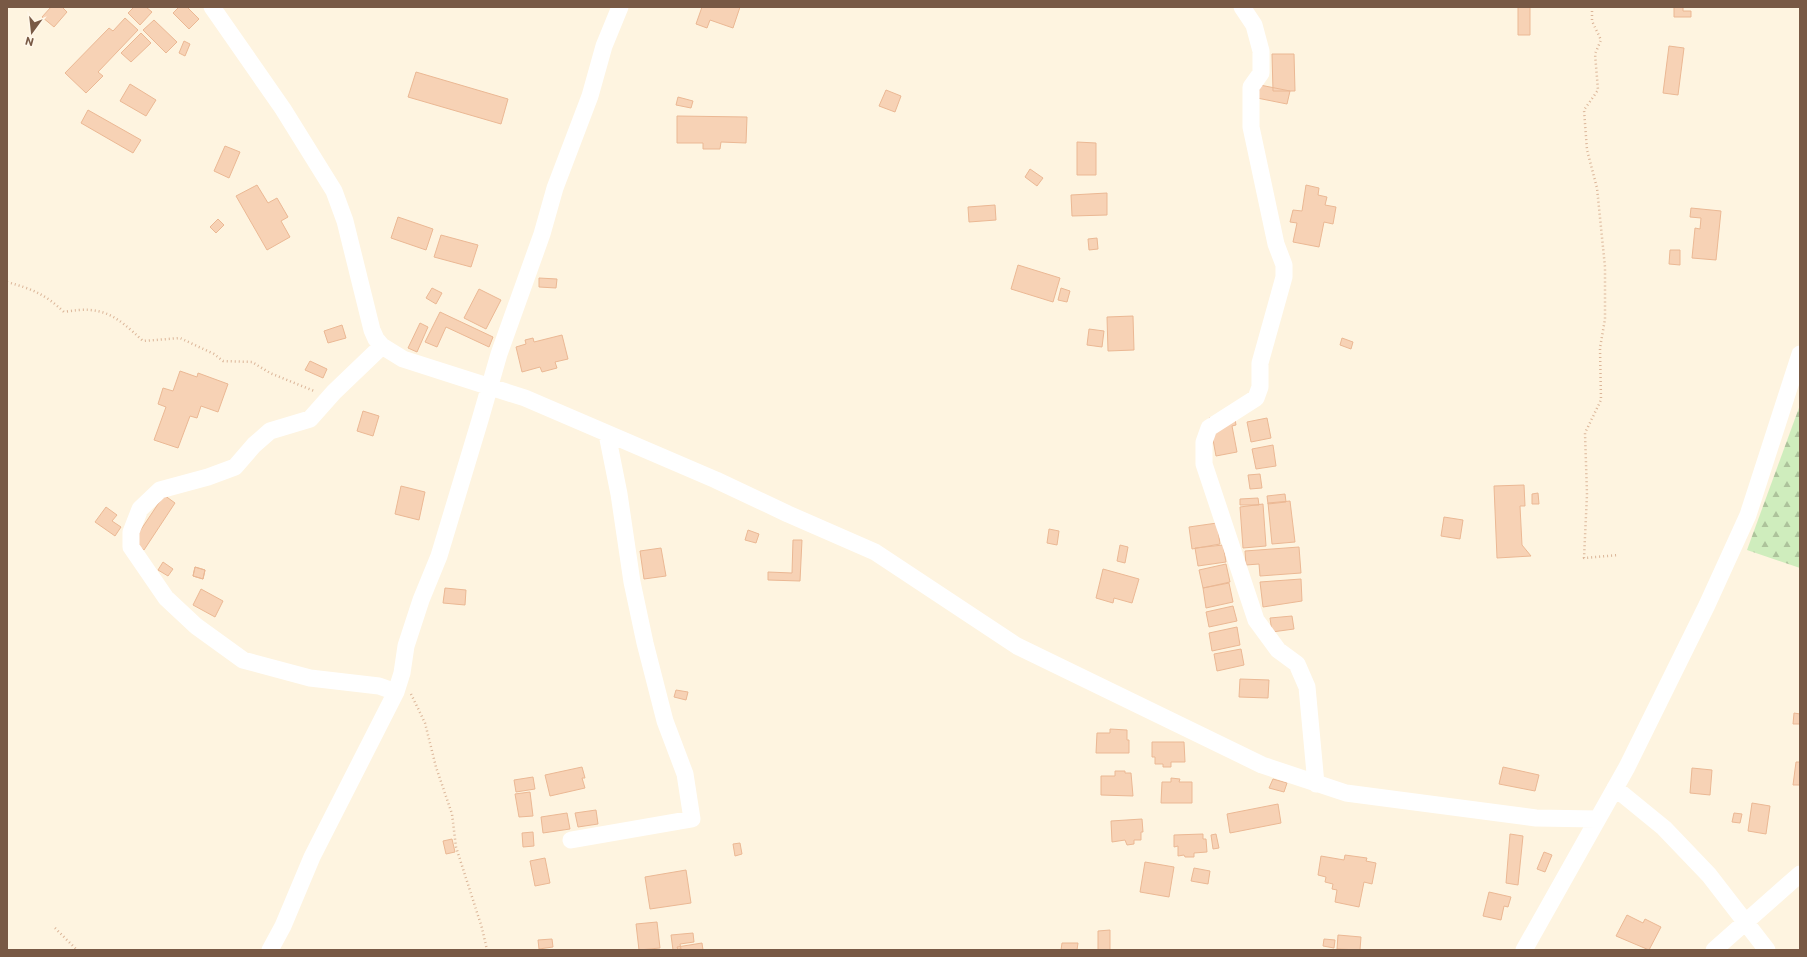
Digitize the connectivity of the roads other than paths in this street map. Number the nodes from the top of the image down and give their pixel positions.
1 (212, 7) edge
2 (620, 7) edge
3 (1242, 7) edge
4 (382, 346) junction
5 (1800, 354) edge
6 (490, 386) junction
7 (607, 434) junction
8 (396, 692) junction
9 (1316, 784) junction
10 (1615, 788) junction
11 (1597, 819) junction
12 (571, 840) dead end
13 (1800, 874) edge
14 (1745, 922) junction
15 (270, 950) edge
16 (1524, 950) edge
17 (1714, 950) edge
18 (1767, 950) edge

1 - 4 street
2 - 6 street
3 - 9 street
4 - 6 street
4 - 8 street
5 - 10 street
6 - 7 street
6 - 8 street
7 - 9 street
7 - 12 street
8 - 15 street
9 - 11 street
10 - 11 street
10 - 14 street
11 - 16 street
13 - 14 street
14 - 17 street
14 - 18 street

